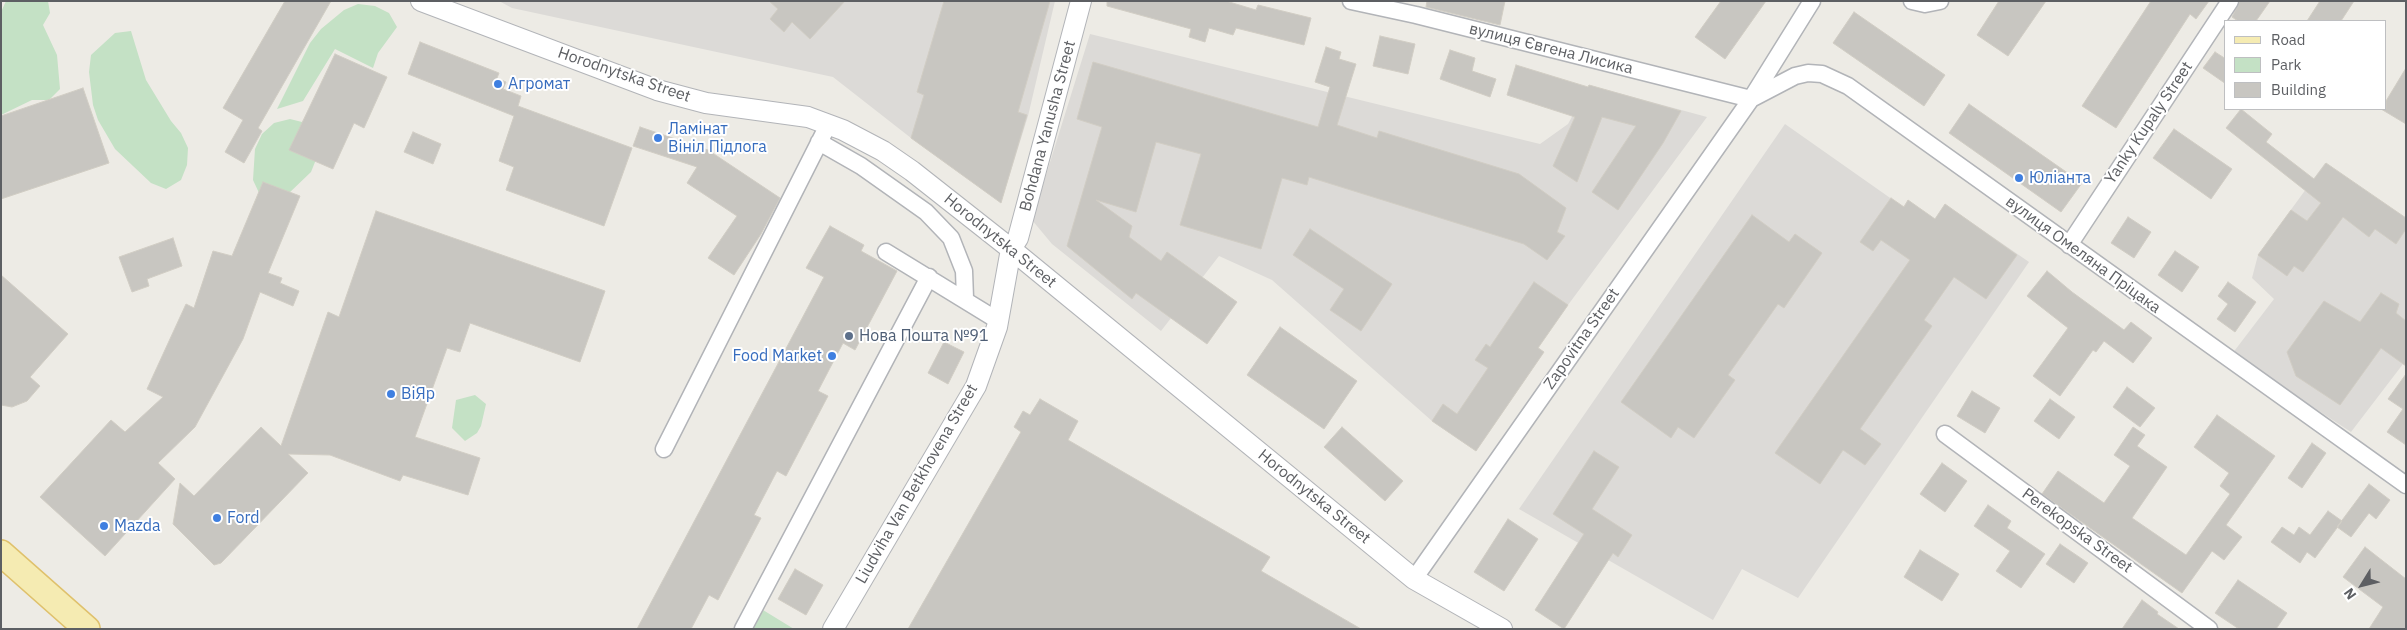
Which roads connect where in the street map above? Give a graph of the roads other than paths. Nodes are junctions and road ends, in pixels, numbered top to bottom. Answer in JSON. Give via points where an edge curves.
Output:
{"nodes":[{"id":1,"x":421,"y":1,"type":"edge"},
{"id":2,"x":1081,"y":1,"type":"edge"},
{"id":3,"x":1351,"y":1,"type":"edge"},
{"id":4,"x":1812,"y":1,"type":"edge"},
{"id":5,"x":1912,"y":1,"type":"edge"},
{"id":6,"x":1940,"y":1,"type":"edge"},
{"id":7,"x":2230,"y":1,"type":"edge"},
{"id":8,"x":1751,"y":99,"type":"junction"},
{"id":9,"x":828,"y":125,"type":"junction"},
{"id":10,"x":819,"y":142,"type":"junction"},
{"id":11,"x":2069,"y":245,"type":"junction"},
{"id":12,"x":1011,"y":248,"type":"junction"},
{"id":13,"x":886,"y":252,"type":"dead end"},
{"id":14,"x":929,"y":277,"type":"junction"},
{"id":15,"x":965,"y":298,"type":"junction"},
{"id":16,"x":997,"y":320,"type":"junction"},
{"id":17,"x":1945,"y":434,"type":"dead end"},
{"id":18,"x":664,"y":449,"type":"dead end"},
{"id":19,"x":2406,"y":485,"type":"edge"},
{"id":20,"x":1,"y":553,"type":"edge"},
{"id":21,"x":1414,"y":578,"type":"junction"},
{"id":22,"x":87,"y":629,"type":"edge"},
{"id":23,"x":743,"y":629,"type":"edge"},
{"id":24,"x":833,"y":629,"type":"edge"},
{"id":25,"x":1502,"y":629,"type":"edge"},
{"id":26,"x":2209,"y":629,"type":"edge"}],
"edges":[{"from":1,"to":9,"type":"street","name":"Horodnytska Street","via":[[657,90],[706,103],[808,117]]},
{"from":2,"to":12,"type":"street","name":"Bohdana Yanusha Street","via":[[1018,238]]},
{"from":3,"to":8,"type":"street","name":"вулиця Євгена Лисика"},
{"from":4,"to":8,"type":"street","name":"Zapovitna Street"},
{"from":5,"to":6,"type":"street","via":[[1925,4]]},
{"from":7,"to":11,"type":"street","name":"Yanky Kupaly Street"},
{"from":8,"to":11,"type":"street","name":"вулиця Омеляна Пріцака","via":[[1795,76],[1822,74],[1848,86]]},
{"from":8,"to":21,"type":"street","name":"Zapovitna Street"},
{"from":9,"to":10,"type":"street"},
{"from":9,"to":12,"type":"street","name":"Horodnytska Street","via":[[883,151]]},
{"from":10,"to":15,"type":"street","via":[[861,166],[926,212],[951,238],[964,271]]},
{"from":10,"to":18,"type":"street"},
{"from":11,"to":19,"type":"street","name":"вулиця Омеляна Пріцака"},
{"from":12,"to":16,"type":"street","name":"Liudviha Van Betkhovena Street"},
{"from":12,"to":21,"type":"street","name":"Horodnytska Street"},
{"from":13,"to":14,"type":"street"},
{"from":14,"to":15,"type":"street"},
{"from":14,"to":23,"type":"street"},
{"from":15,"to":16,"type":"street"},
{"from":16,"to":24,"type":"street","name":"Liudviha Van Betkhovena Street","via":[[976,386]]},
{"from":17,"to":26,"type":"street","name":"Perekopska Street"},
{"from":20,"to":22,"type":"main road"},
{"from":21,"to":25,"type":"street","name":"Horodnytska Street"}]}
